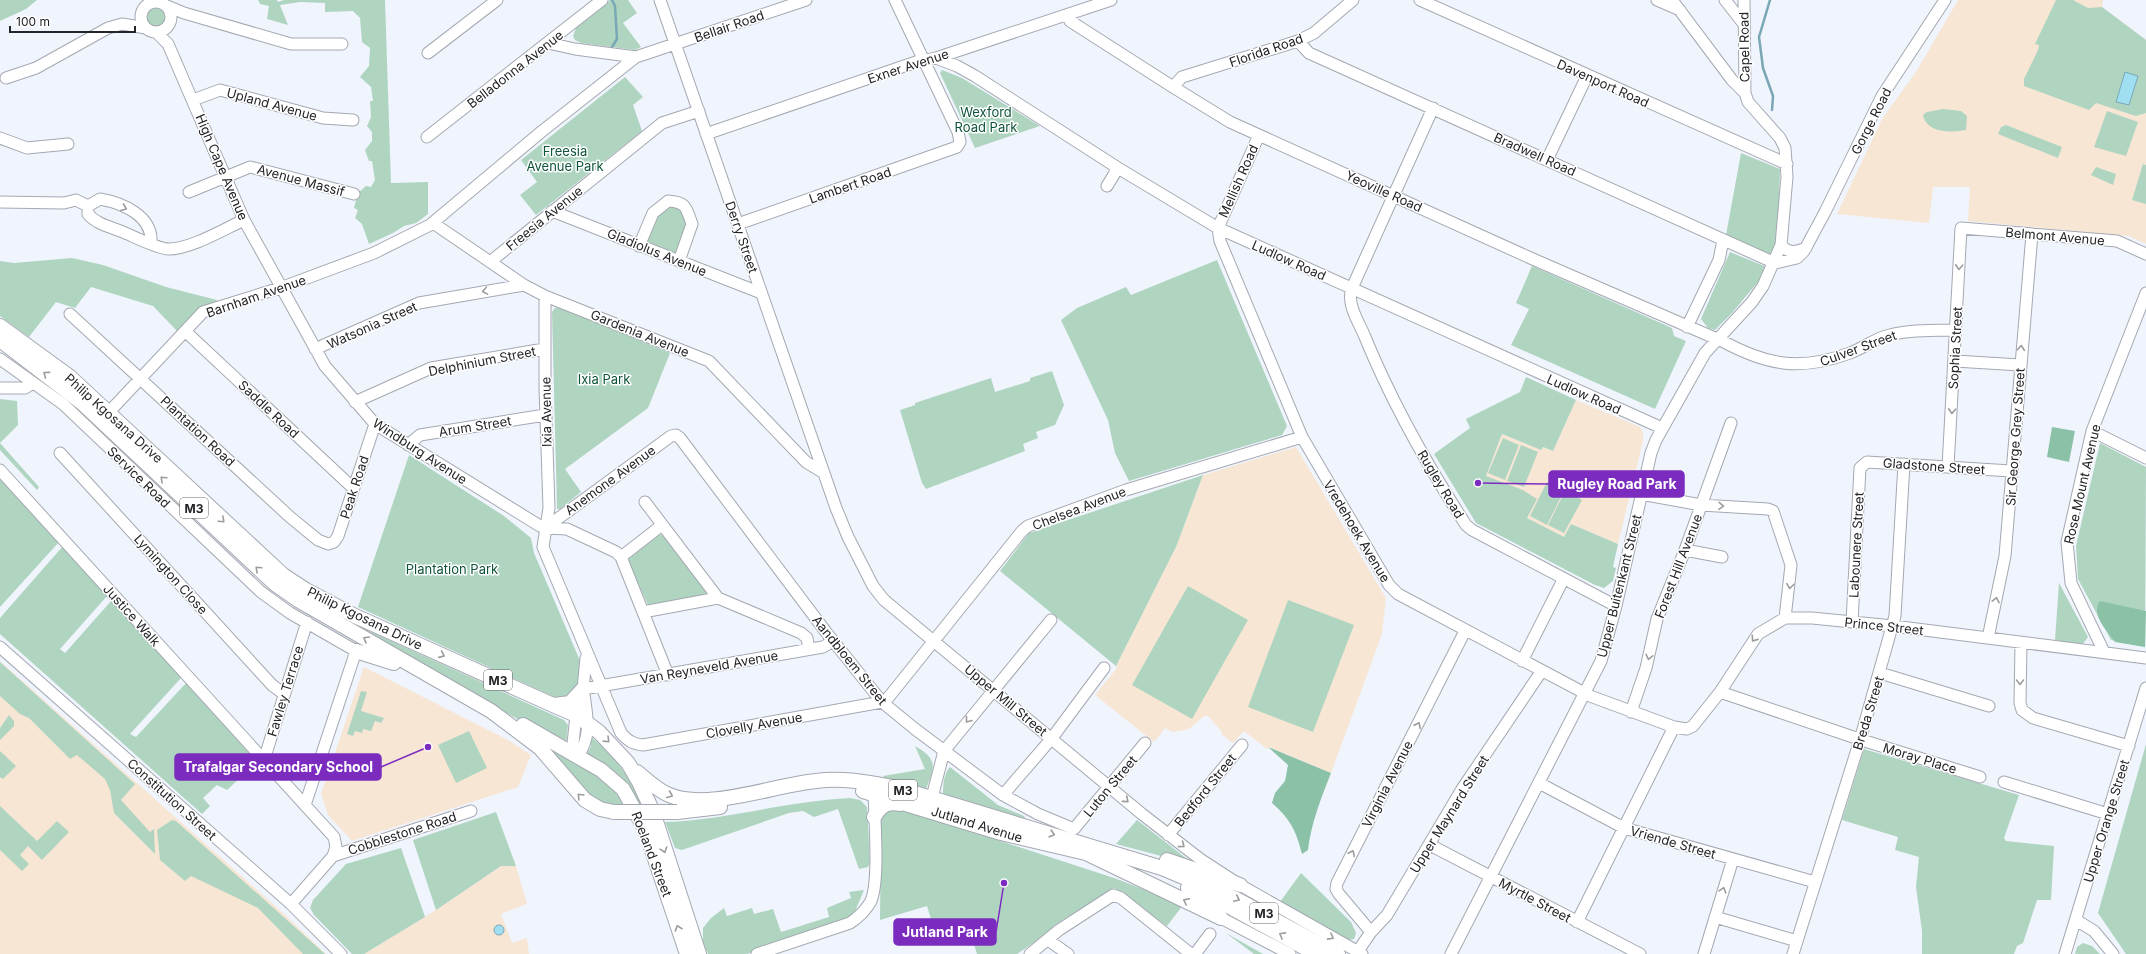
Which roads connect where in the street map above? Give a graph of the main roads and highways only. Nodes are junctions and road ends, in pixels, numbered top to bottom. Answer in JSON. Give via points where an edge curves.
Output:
{"nodes":[{"id":1,"x":0,"y":326,"type":"edge"},
{"id":2,"x":0,"y":340,"type":"edge"},
{"id":3,"x":356,"y":651,"type":"road end"},
{"id":4,"x":430,"y":676,"type":"junction"},
{"id":5,"x":583,"y":690,"type":"road end"},
{"id":6,"x":553,"y":704,"type":"junction"},
{"id":7,"x":491,"y":711,"type":"junction"},
{"id":8,"x":628,"y":763,"type":"junction"},
{"id":9,"x":874,"y":788,"type":"junction"},
{"id":10,"x":925,"y":804,"type":"junction"},
{"id":11,"x":874,"y":817,"type":"road end"},
{"id":12,"x":1073,"y":834,"type":"junction"},
{"id":13,"x":1086,"y":853,"type":"junction"},
{"id":14,"x":1186,"y":882,"type":"junction"},
{"id":15,"x":1240,"y":885,"type":"road end"},
{"id":16,"x":1221,"y":918,"type":"road end"},
{"id":17,"x":687,"y":954,"type":"edge"},
{"id":18,"x":698,"y":954,"type":"edge"},
{"id":19,"x":1316,"y":954,"type":"edge"},
{"id":20,"x":1338,"y":954,"type":"edge"}],
"edges":[{"from":1,"to":6,"type":"main road","name":"Philip Kgosana Drive","number":"M3","one_way":true,"via":[[70,377],[264,559],[306,590],[362,619]]},
{"from":4,"to":2,"type":"main road","name":"Philip Kgosana Drive","number":"M3","one_way":true,"via":[[298,600],[275,584],[82,403]]},
{"from":3,"to":4,"type":"main road"},
{"from":4,"to":7,"type":"main road","name":"Philip Kgosana Drive","number":"M3"},
{"from":5,"to":6,"type":"main road","via":[[570,703]]},
{"from":6,"to":8,"type":"main road","name":"Philip Kgosana Drive","number":"M3","one_way":true,"via":[[581,719],[614,746]]},
{"from":9,"to":7,"type":"main road","name":"Jutland Avenue","number":"M3","one_way":true,"bridge":true,"via":[[826,788],[706,810],[614,812],[600,809],[585,800],[540,748]]},
{"from":17,"to":7,"type":"main road","name":"Roeland Street","one_way":true,"via":[[645,829],[637,812],[616,782],[601,770],[503,714]]},
{"from":8,"to":9,"type":"main road","name":"Jutland Avenue","number":"M3","one_way":true,"via":[[664,793],[695,801],[832,779]]},
{"from":8,"to":18,"type":"main road","name":"Roeland Street","one_way":true,"via":[[651,807]]},
{"from":9,"to":10,"type":"main road","name":"Jutland Avenue","number":"M3"},
{"from":10,"to":11,"type":"main road","via":[[910,807],[893,802],[880,808]]},
{"from":10,"to":12,"type":"main road","name":"Jutland Avenue","number":"M3","one_way":true},
{"from":10,"to":13,"type":"main road","name":"Jutland Avenue","number":"M3","via":[[1001,832]]},
{"from":12,"to":14,"type":"main road","name":"Jutland Avenue","number":"M3","via":[[1138,859]]},
{"from":12,"to":15,"type":"main road","via":[[1144,852]]},
{"from":13,"to":14,"type":"main road","name":"Jutland Avenue","number":"M3"},
{"from":16,"to":13,"type":"main road","one_way":true},
{"from":19,"to":14,"type":"main road","name":"Jutland Avenue","number":"M3","one_way":true},
{"from":14,"to":20,"type":"main road","name":"Jutland Avenue","number":"M3","one_way":true,"via":[[1257,909]]}]}
